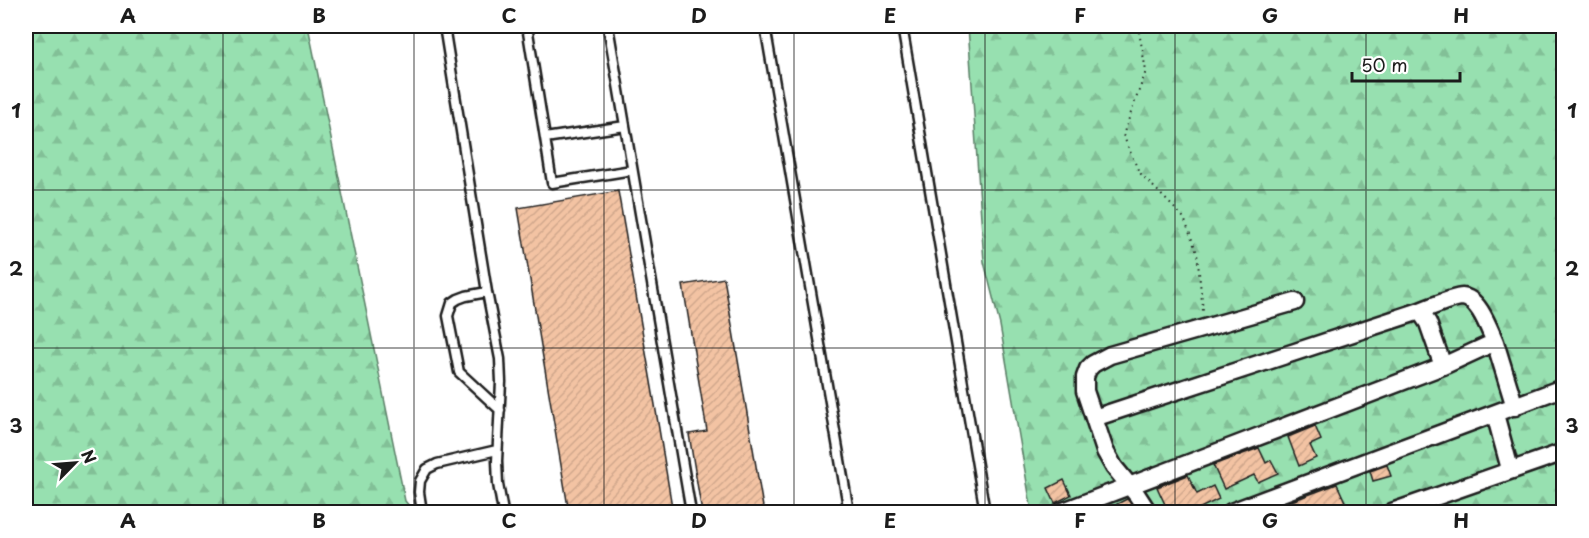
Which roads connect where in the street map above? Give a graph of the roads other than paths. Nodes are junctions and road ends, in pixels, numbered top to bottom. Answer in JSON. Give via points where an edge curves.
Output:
{"nodes":[{"id":1,"x":444,"y":26,"type":"edge"},
{"id":2,"x":527,"y":26,"type":"edge"},
{"id":3,"x":608,"y":26,"type":"edge"},
{"id":4,"x":765,"y":26,"type":"edge"},
{"id":5,"x":902,"y":26,"type":"edge"},
{"id":6,"x":625,"y":126,"type":"junction"},
{"id":7,"x":545,"y":138,"type":"junction"},
{"id":8,"x":632,"y":170,"type":"junction"},
{"id":9,"x":487,"y":292,"type":"junction"},
{"id":10,"x":1295,"y":302,"type":"dead end"},
{"id":11,"x":1420,"y":311,"type":"junction"},
{"id":12,"x":1495,"y":342,"type":"junction"},
{"id":13,"x":1443,"y":366,"type":"junction"},
{"id":14,"x":1557,"y":390,"type":"dead end"},
{"id":15,"x":1515,"y":407,"type":"junction"},
{"id":16,"x":500,"y":410,"type":"junction"},
{"id":17,"x":1495,"y":414,"type":"junction"},
{"id":18,"x":1094,"y":418,"type":"junction"},
{"id":19,"x":497,"y":450,"type":"junction"},
{"id":20,"x":1559,"y":453,"type":"edge"},
{"id":21,"x":1510,"y":470,"type":"junction"},
{"id":22,"x":1130,"y":485,"type":"junction"},
{"id":23,"x":422,"y":513,"type":"edge"},
{"id":24,"x":503,"y":513,"type":"edge"},
{"id":25,"x":691,"y":513,"type":"edge"},
{"id":26,"x":849,"y":513,"type":"edge"},
{"id":27,"x":985,"y":513,"type":"edge"},
{"id":28,"x":1061,"y":513,"type":"edge"},
{"id":29,"x":1148,"y":513,"type":"edge"},
{"id":30,"x":1231,"y":513,"type":"edge"},
{"id":31,"x":1392,"y":513,"type":"edge"}],
"edges":[{"from":1,"to":9,"type":"lane"},
{"from":2,"to":7,"type":"lane"},
{"from":3,"to":6,"type":"lane"},
{"from":4,"to":26,"type":"lane"},
{"from":5,"to":27,"type":"lane"},
{"from":6,"to":7,"type":"lane"},
{"from":6,"to":8,"type":"lane"},
{"from":7,"to":8,"type":"lane","via":[[552,183]]},
{"from":8,"to":25,"type":"lane"},
{"from":9,"to":16,"type":"lane","via":[[500,359]]},
{"from":9,"to":16,"type":"lane","via":[[458,299],[452,303],[448,316],[459,372]]},
{"from":10,"to":18,"type":"street","via":[[1110,355],[1092,364],[1085,377],[1085,391]]},
{"from":11,"to":12,"type":"street","via":[[1461,297],[1471,300]]},
{"from":11,"to":13,"type":"street"},
{"from":11,"to":18,"type":"street"},
{"from":12,"to":13,"type":"street"},
{"from":12,"to":15,"type":"street"},
{"from":13,"to":22,"type":"street"},
{"from":14,"to":15,"type":"street"},
{"from":15,"to":17,"type":"street"},
{"from":16,"to":19,"type":"lane"},
{"from":17,"to":21,"type":"street"},
{"from":17,"to":30,"type":"street"},
{"from":18,"to":22,"type":"street","via":[[1105,451]]},
{"from":19,"to":23,"type":"lane","via":[[427,469],[420,481]]},
{"from":19,"to":24,"type":"lane"},
{"from":20,"to":21,"type":"street"},
{"from":21,"to":31,"type":"street"},
{"from":22,"to":28,"type":"street"},
{"from":22,"to":29,"type":"street"}]}
